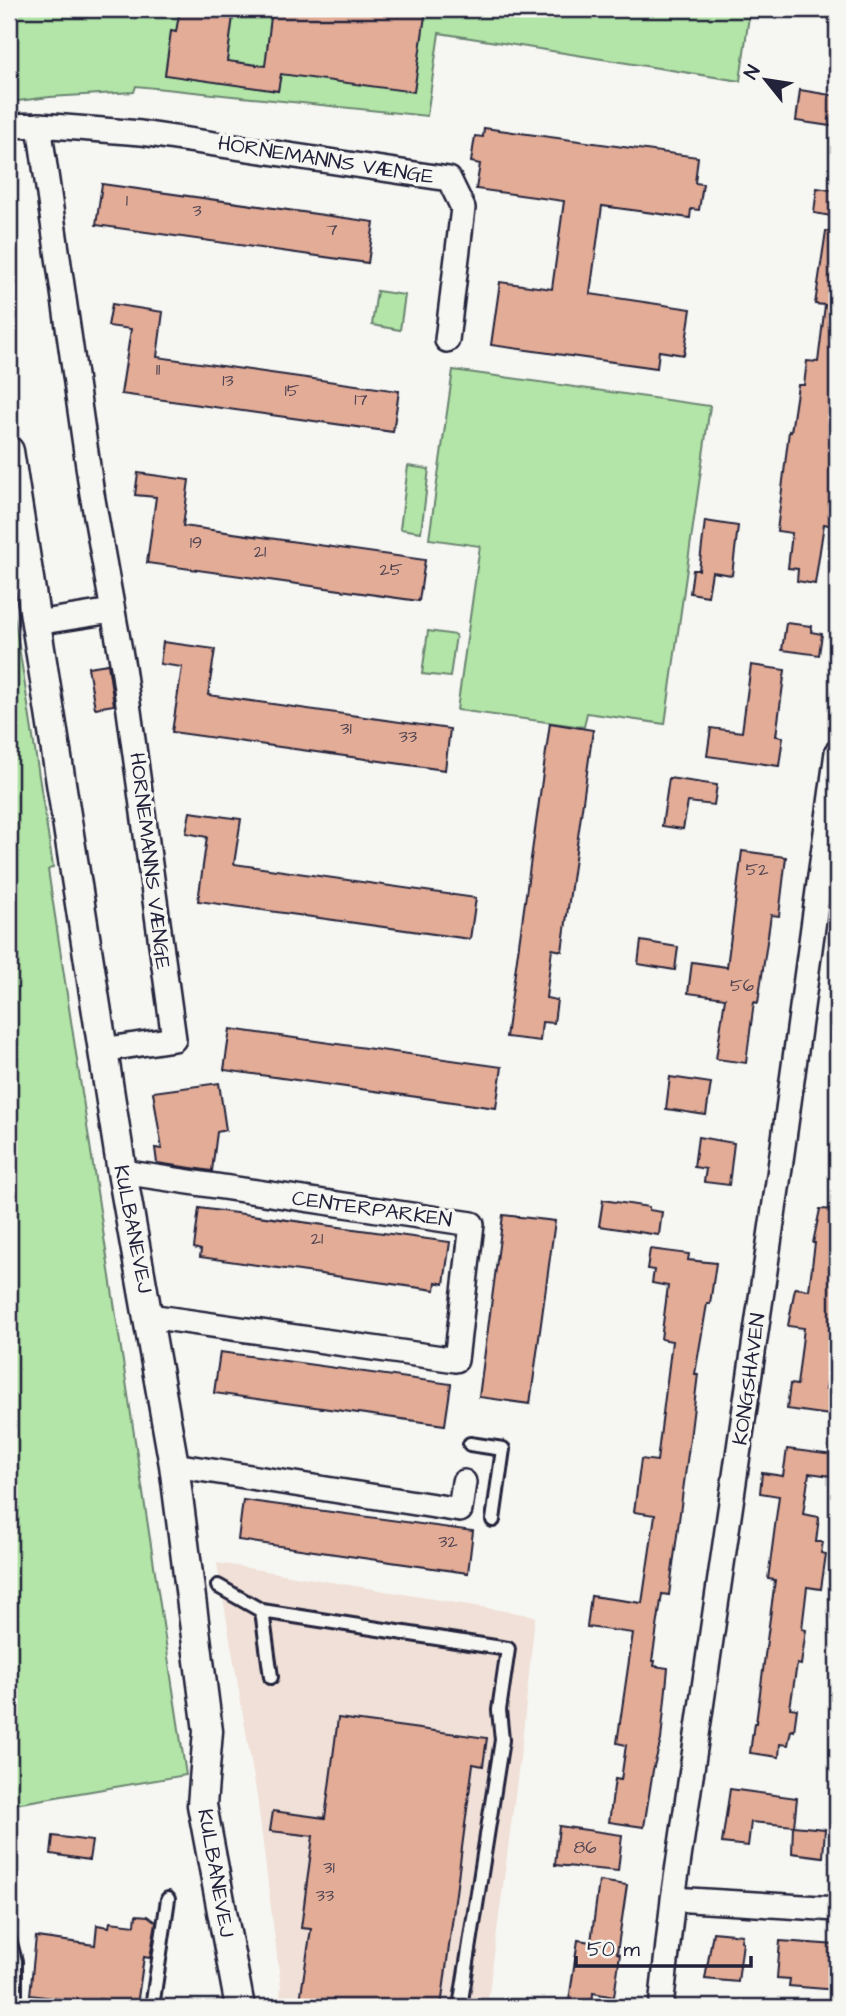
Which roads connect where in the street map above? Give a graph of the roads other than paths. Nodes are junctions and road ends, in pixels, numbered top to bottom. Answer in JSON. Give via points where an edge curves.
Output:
{"nodes":[{"id":1,"x":39,"y":125,"type":"junction"},
{"id":2,"x":9,"y":126,"type":"edge"},
{"id":3,"x":447,"y":340,"type":"dead end"},
{"id":4,"x":9,"y":451,"type":"edge"},
{"id":5,"x":112,"y":611,"type":"junction"},
{"id":6,"x":36,"y":623,"type":"junction"},
{"id":7,"x":837,"y":752,"type":"edge"},
{"id":8,"x":102,"y":1049,"type":"junction"},
{"id":9,"x":122,"y":1172,"type":"junction"},
{"id":10,"x":149,"y":1316,"type":"junction"},
{"id":11,"x":470,"y":1444,"type":"dead end"},
{"id":12,"x":174,"y":1465,"type":"junction"},
{"id":13,"x":464,"y":1482,"type":"dead end"},
{"id":14,"x":493,"y":1520,"type":"dead end"},
{"id":15,"x":218,"y":1586,"type":"dead end"},
{"id":16,"x":262,"y":1611,"type":"junction"},
{"id":17,"x":271,"y":1677,"type":"dead end"},
{"id":18,"x":168,"y":1899,"type":"dead end"},
{"id":19,"x":673,"y":1899,"type":"junction"},
{"id":20,"x":837,"y":1909,"type":"edge"},
{"id":21,"x":9,"y":1939,"type":"edge"},
{"id":22,"x":15,"y":2007,"type":"edge"},
{"id":23,"x":152,"y":2007,"type":"edge"},
{"id":24,"x":240,"y":2007,"type":"edge"},
{"id":25,"x":460,"y":2007,"type":"edge"},
{"id":26,"x":661,"y":2007,"type":"edge"}],
"edges":[{"from":1,"to":2,"type":"street","name":"HORNEMANNS VÆNGE"},
{"from":1,"to":3,"type":"street","name":"HORNEMANNS VÆNGE","via":[[141,133],[449,179],[463,208]]},
{"from":1,"to":5,"type":"street","name":"HORNEMANNS VÆNGE"},
{"from":4,"to":6,"type":"street","name":"KULBANEVEJ"},
{"from":5,"to":6,"type":"street"},
{"from":5,"to":8,"type":"street","name":"HORNEMANNS VÆNGE","via":[[124,667],[174,1039]]},
{"from":6,"to":8,"type":"street","name":"KULBANEVEJ"},
{"from":7,"to":19,"type":"street","name":"KONGSHAVEN"},
{"from":8,"to":9,"type":"street","name":"KULBANEVEJ"},
{"from":9,"to":10,"type":"street","name":"KULBANEVEJ"},
{"from":9,"to":10,"type":"street","name":"CENTERPARKEN","via":[[472,1224],[456,1360]]},
{"from":10,"to":12,"type":"street","name":"KULBANEVEJ"},
{"from":11,"to":14,"type":"lane","via":[[503,1449]]},
{"from":12,"to":13,"type":"street","via":[[460,1510]]},
{"from":12,"to":24,"type":"street","name":"KULBANEVEJ","via":[[208,1731],[202,1805]]},
{"from":15,"to":16,"type":"lane"},
{"from":16,"to":17,"type":"lane"},
{"from":16,"to":25,"type":"lane","via":[[508,1649],[499,1710],[502,1740]]},
{"from":18,"to":23,"type":"lane"},
{"from":19,"to":20,"type":"street"},
{"from":19,"to":26,"type":"street","name":"KONGSHAVEN"},
{"from":21,"to":22,"type":"lane","via":[[15,1961]]}]}
